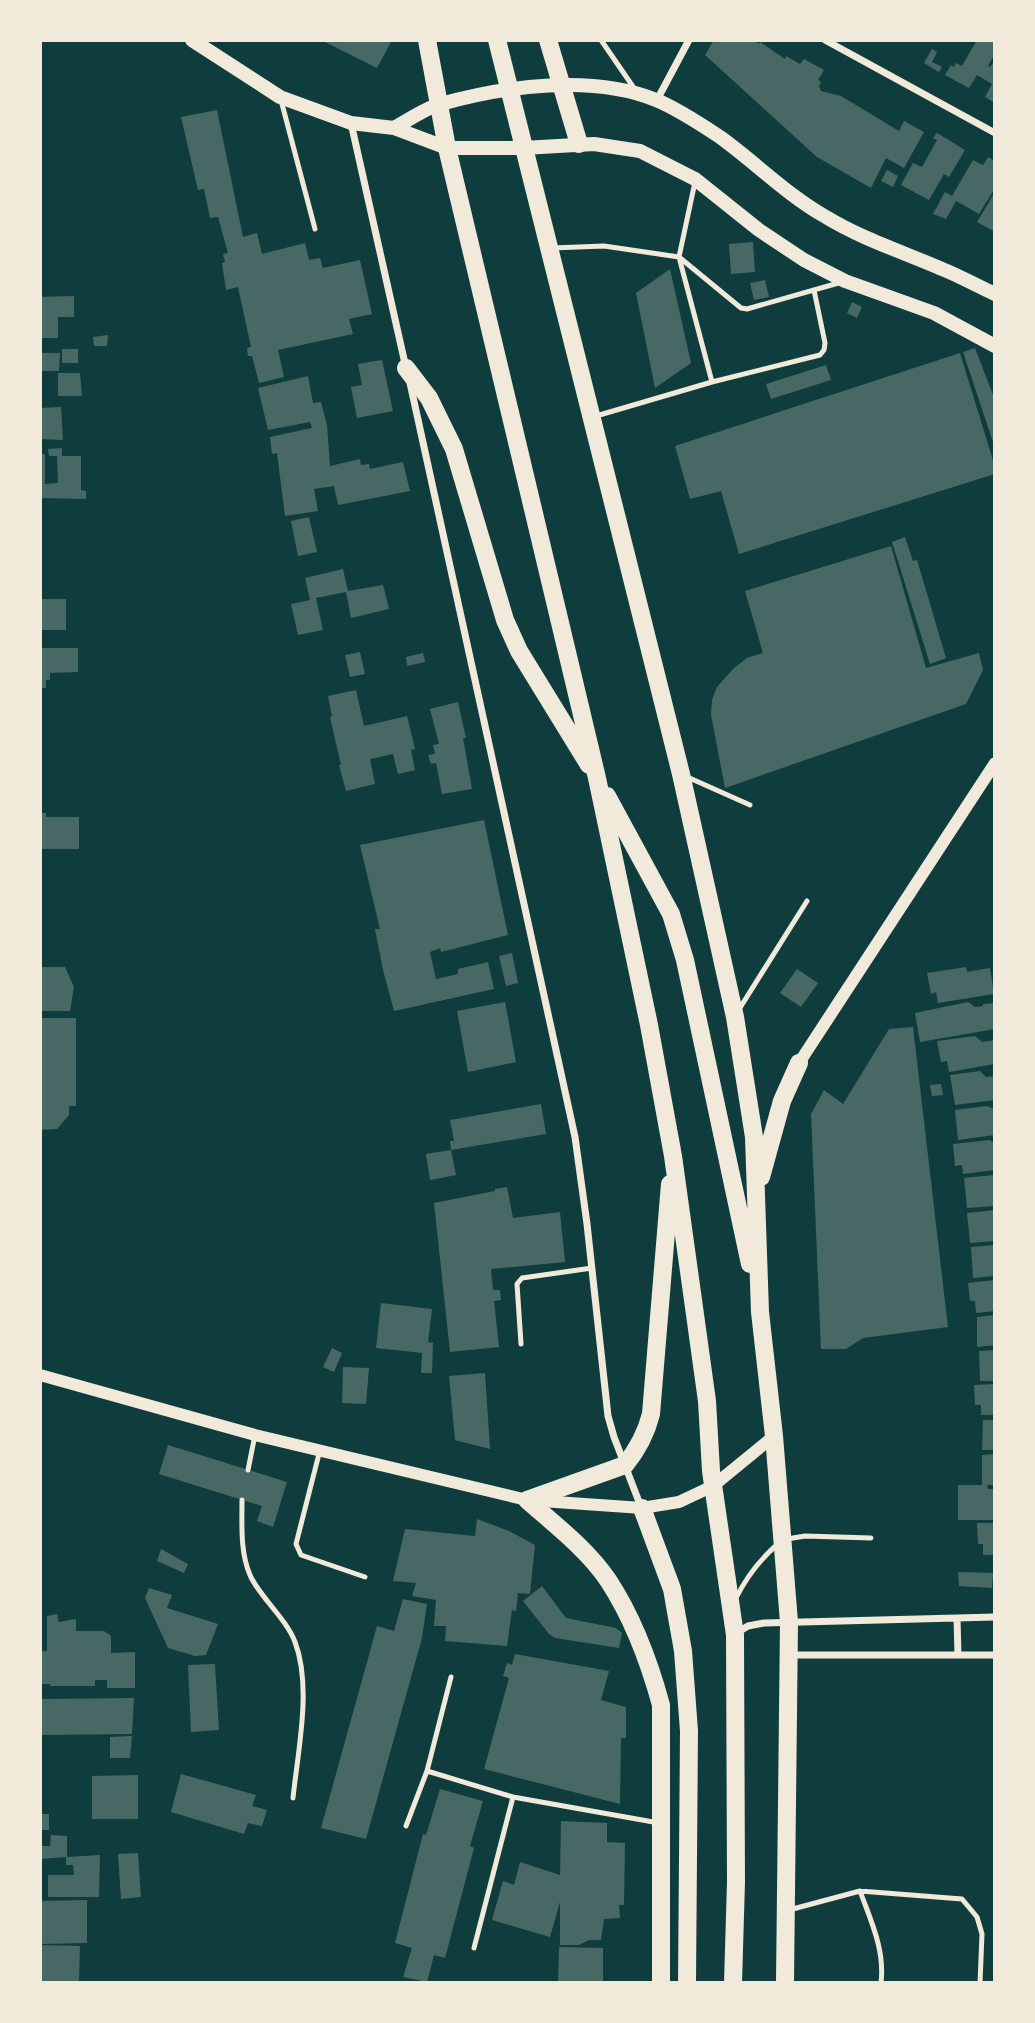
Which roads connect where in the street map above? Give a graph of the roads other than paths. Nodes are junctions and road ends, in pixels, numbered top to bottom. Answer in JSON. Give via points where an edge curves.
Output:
{"nodes":[{"id":1,"x":192,"y":40,"type":"edge"},
{"id":2,"x":427,"y":40,"type":"edge"},
{"id":3,"x":496,"y":40,"type":"edge"},
{"id":4,"x":548,"y":40,"type":"edge"},
{"id":5,"x":601,"y":40,"type":"edge"},
{"id":6,"x":689,"y":40,"type":"edge"},
{"id":7,"x":824,"y":40,"type":"edge"},
{"id":8,"x":562,"y":84,"type":"junction"},
{"id":9,"x":508,"y":90,"type":"junction"},
{"id":10,"x":638,"y":94,"type":"junction"},
{"id":11,"x":280,"y":97,"type":"junction"},
{"id":12,"x":657,"y":100,"type":"junction"},
{"id":13,"x":439,"y":104,"type":"junction"},
{"id":14,"x":351,"y":123,"type":"junction"},
{"id":15,"x":394,"y":128,"type":"junction"},
{"id":16,"x":995,"y":133,"type":"edge"},
{"id":17,"x":579,"y":144,"type":"junction"},
{"id":18,"x":447,"y":148,"type":"junction"},
{"id":19,"x":523,"y":148,"type":"junction"},
{"id":20,"x":695,"y":179,"type":"junction"},
{"id":21,"x":315,"y":229,"type":"dead end"},
{"id":22,"x":549,"y":248,"type":"junction"},
{"id":23,"x":679,"y":257,"type":"junction"},
{"id":24,"x":845,"y":281,"type":"junction"},
{"id":25,"x":814,"y":290,"type":"junction"},
{"id":26,"x":995,"y":294,"type":"edge"},
{"id":27,"x":995,"y":346,"type":"edge"},
{"id":28,"x":406,"y":368,"type":"junction"},
{"id":29,"x":712,"y":382,"type":"junction"},
{"id":30,"x":592,"y":418,"type":"junction"},
{"id":31,"x":995,"y":763,"type":"edge"},
{"id":32,"x":681,"y":774,"type":"junction"},
{"id":33,"x":597,"y":778,"type":"junction"},
{"id":34,"x":750,"y":805,"type":"dead end"},
{"id":35,"x":807,"y":901,"type":"dead end"},
{"id":36,"x":735,"y":1017,"type":"junction"},
{"id":37,"x":799,"y":1063,"type":"joint"},
{"id":38,"x":673,"y":1156,"type":"junction"},
{"id":39,"x":756,"y":1193,"type":"junction"},
{"id":40,"x":592,"y":1268,"type":"junction"},
{"id":41,"x":760,"y":1312,"type":"junction"},
{"id":42,"x":521,"y":1343,"type":"dead end"},
{"id":43,"x":40,"y":1375,"type":"edge"},
{"id":44,"x":255,"y":1435,"type":"junction"},
{"id":45,"x":774,"y":1436,"type":"junction"},
{"id":46,"x":320,"y":1450,"type":"junction"},
{"id":47,"x":625,"y":1465,"type":"junction"},
{"id":48,"x":248,"y":1470,"type":"dead end"},
{"id":49,"x":713,"y":1486,"type":"junction"},
{"id":50,"x":242,"y":1500,"type":"dead end"},
{"id":51,"x":527,"y":1500,"type":"junction"},
{"id":52,"x":642,"y":1508,"type":"junction"},
{"id":53,"x":871,"y":1538,"type":"dead end"},
{"id":54,"x":782,"y":1540,"type":"junction"},
{"id":55,"x":365,"y":1577,"type":"dead end"},
{"id":56,"x":731,"y":1607,"type":"junction"},
{"id":57,"x":995,"y":1617,"type":"edge"},
{"id":58,"x":957,"y":1618,"type":"junction"},
{"id":59,"x":789,"y":1622,"type":"junction"},
{"id":60,"x":735,"y":1635,"type":"junction"},
{"id":61,"x":958,"y":1654,"type":"junction"},
{"id":62,"x":789,"y":1655,"type":"junction"},
{"id":63,"x":995,"y":1655,"type":"edge"},
{"id":64,"x":451,"y":1676,"type":"dead end"},
{"id":65,"x":427,"y":1771,"type":"junction"},
{"id":66,"x":513,"y":1797,"type":"junction"},
{"id":67,"x":293,"y":1798,"type":"dead end"},
{"id":68,"x":662,"y":1823,"type":"junction"},
{"id":69,"x":406,"y":1826,"type":"dead end"},
{"id":70,"x":860,"y":1891,"type":"junction"},
{"id":71,"x":786,"y":1910,"type":"junction"},
{"id":72,"x":474,"y":1948,"type":"dead end"},
{"id":73,"x":661,"y":1983,"type":"edge"},
{"id":74,"x":687,"y":1983,"type":"edge"},
{"id":75,"x":733,"y":1983,"type":"edge"},
{"id":76,"x":785,"y":1983,"type":"edge"},
{"id":77,"x":881,"y":1983,"type":"edge"},
{"id":78,"x":980,"y":1983,"type":"edge"}],
"edges":[{"from":1,"to":11,"type":"main road"},
{"from":2,"to":13,"type":"main road"},
{"from":3,"to":9,"type":"main road"},
{"from":4,"to":8,"type":"main road"},
{"from":5,"to":10,"type":"lane"},
{"from":6,"to":12,"type":"street"},
{"from":7,"to":16,"type":"street"},
{"from":8,"to":9,"type":"main road"},
{"from":8,"to":10,"type":"main road"},
{"from":8,"to":17,"type":"main road"},
{"from":9,"to":13,"type":"main road"},
{"from":9,"to":19,"type":"main road"},
{"from":10,"to":12,"type":"main road"},
{"from":11,"to":14,"type":"main road"},
{"from":11,"to":21,"type":"lane"},
{"from":12,"to":26,"type":"main road","via":[[719,136],[826,218]]},
{"from":13,"to":15,"type":"main road"},
{"from":13,"to":18,"type":"main road"},
{"from":14,"to":15,"type":"main road"},
{"from":14,"to":28,"type":"street"},
{"from":15,"to":18,"type":"main road"},
{"from":17,"to":19,"type":"main road"},
{"from":17,"to":20,"type":"main road","via":[[640,151]]},
{"from":18,"to":19,"type":"main road"},
{"from":18,"to":33,"type":"main road"},
{"from":19,"to":22,"type":"main road"},
{"from":20,"to":23,"type":"lane"},
{"from":20,"to":24,"type":"main road","via":[[759,230]]},
{"from":22,"to":23,"type":"lane","via":[[604,246]]},
{"from":22,"to":30,"type":"main road"},
{"from":23,"to":25,"type":"lane","via":[[741,308]]},
{"from":23,"to":29,"type":"lane"},
{"from":24,"to":25,"type":"lane"},
{"from":24,"to":27,"type":"main road","via":[[934,313]]},
{"from":25,"to":29,"type":"lane","via":[[825,342],[820,355]]},
{"from":28,"to":33,"type":"main road","via":[[429,398],[454,449],[505,620],[519,651]]},
{"from":28,"to":40,"type":"street","via":[[575,1137]]},
{"from":29,"to":30,"type":"lane"},
{"from":30,"to":32,"type":"main road"},
{"from":31,"to":37,"type":"street"},
{"from":32,"to":34,"type":"lane"},
{"from":32,"to":36,"type":"main road"},
{"from":33,"to":38,"type":"main road"},
{"from":33,"to":41,"type":"main road","via":[[671,914],[685,960]]},
{"from":35,"to":36,"type":"lane"},
{"from":36,"to":39,"type":"main road","via":[[754,1137]]},
{"from":37,"to":39,"type":"main road","via":[[782,1101]]},
{"from":38,"to":47,"type":"main road","via":[[651,1414],[646,1432]]},
{"from":38,"to":49,"type":"main road","via":[[707,1401]]},
{"from":39,"to":41,"type":"main road"},
{"from":40,"to":42,"type":"lane","via":[[523,1278],[517,1284]]},
{"from":40,"to":47,"type":"street","via":[[608,1416]]},
{"from":41,"to":45,"type":"main road"},
{"from":43,"to":44,"type":"street"},
{"from":44,"to":46,"type":"street"},
{"from":44,"to":48,"type":"lane"},
{"from":45,"to":49,"type":"street"},
{"from":45,"to":54,"type":"main road"},
{"from":46,"to":51,"type":"street"},
{"from":46,"to":55,"type":"lane","via":[[296,1544],[301,1555]]},
{"from":47,"to":51,"type":"main road"},
{"from":47,"to":52,"type":"street"},
{"from":49,"to":52,"type":"street","via":[[679,1502]]},
{"from":49,"to":56,"type":"main road"},
{"from":50,"to":67,"type":"lane","via":[[243,1548],[250,1576],[295,1641],[304,1685]]},
{"from":51,"to":52,"type":"street"},
{"from":51,"to":68,"type":"main road","via":[[607,1579],[650,1663],[660,1705]]},
{"from":52,"to":74,"type":"main road","via":[[672,1589],[683,1651],[689,1731]]},
{"from":53,"to":54,"type":"lane"},
{"from":54,"to":56,"type":"lane","via":[[744,1581]]},
{"from":54,"to":59,"type":"main road"},
{"from":56,"to":60,"type":"main road"},
{"from":57,"to":58,"type":"street"},
{"from":58,"to":59,"type":"street"},
{"from":58,"to":61,"type":"street"},
{"from":59,"to":60,"type":"street","via":[[748,1626]]},
{"from":59,"to":62,"type":"main road"},
{"from":60,"to":75,"type":"main road"},
{"from":61,"to":62,"type":"street"},
{"from":61,"to":63,"type":"street"},
{"from":62,"to":71,"type":"main road"},
{"from":64,"to":65,"type":"lane"},
{"from":65,"to":66,"type":"lane"},
{"from":65,"to":69,"type":"lane"},
{"from":66,"to":68,"type":"lane"},
{"from":66,"to":72,"type":"lane"},
{"from":68,"to":73,"type":"main road"},
{"from":70,"to":71,"type":"lane"},
{"from":70,"to":77,"type":"lane","via":[[878,1940]]},
{"from":70,"to":78,"type":"lane","via":[[962,1899],[977,1917],[982,1934]]},
{"from":71,"to":76,"type":"main road"}]}
